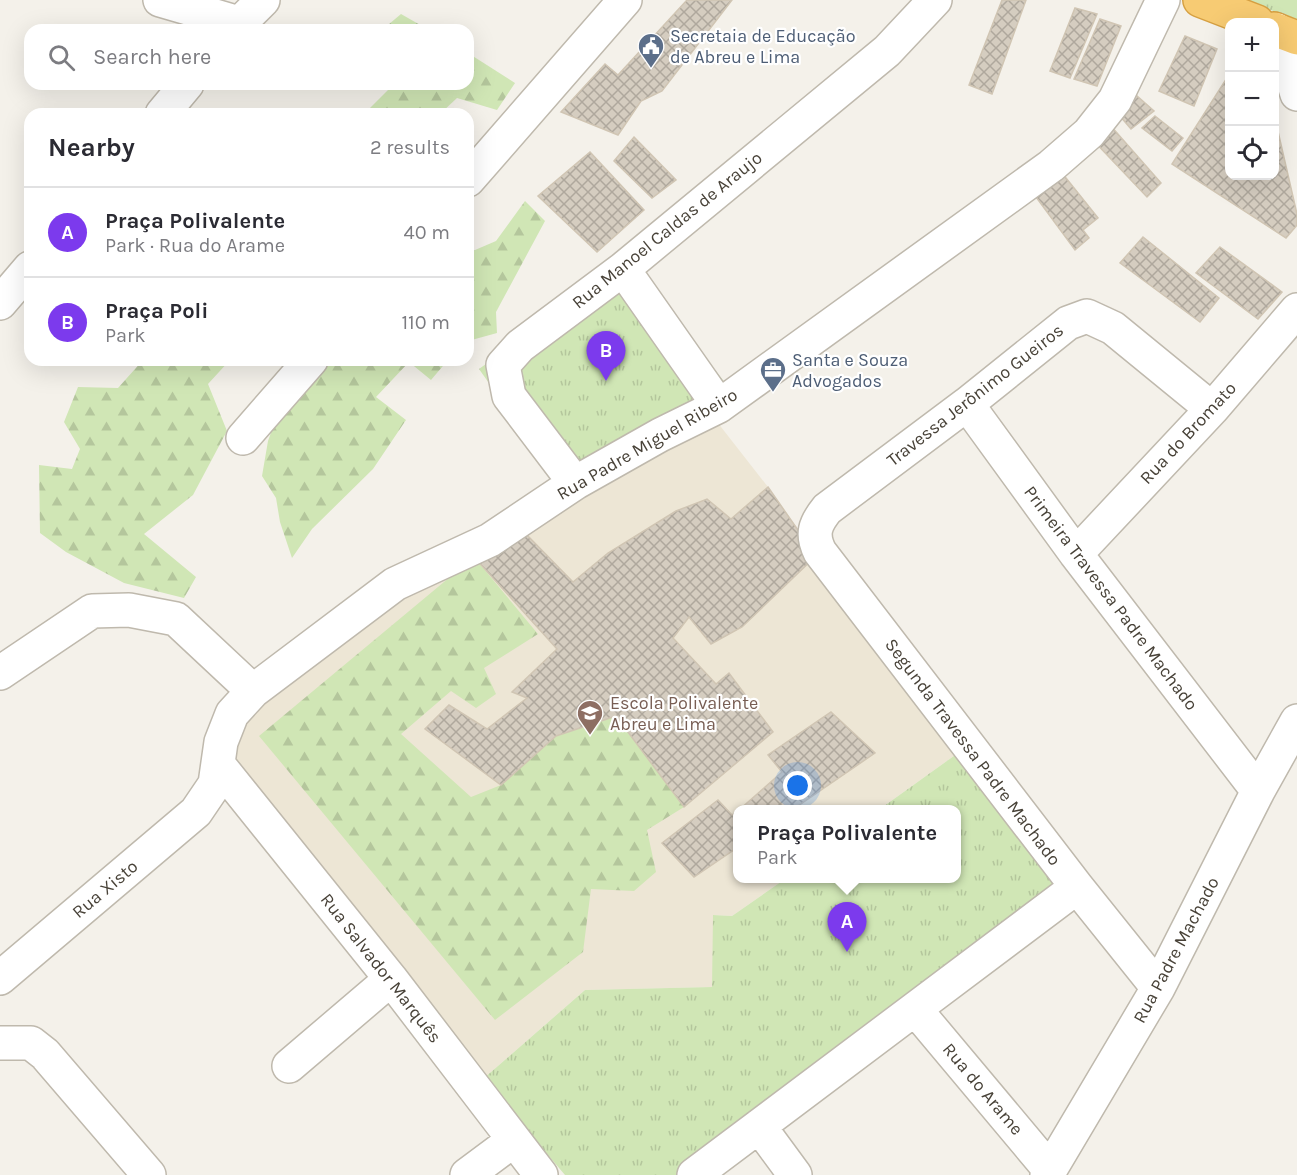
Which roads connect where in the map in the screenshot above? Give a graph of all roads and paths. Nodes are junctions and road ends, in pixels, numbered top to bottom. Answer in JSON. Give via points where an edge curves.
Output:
{"nodes":[{"id":1,"x":160,"y":0,"type":"edge"},
{"id":2,"x":263,"y":0,"type":"edge"},
{"id":3,"x":625,"y":0,"type":"edge"},
{"id":4,"x":935,"y":0,"type":"edge"},
{"id":5,"x":1163,"y":0,"type":"edge"},
{"id":6,"x":1200,"y":0,"type":"edge"},
{"id":7,"x":1246,"y":18,"type":"edge"},
{"id":8,"x":228,"y":24,"type":"edge"},
{"id":9,"x":239,"y":24,"type":"edge"},
{"id":10,"x":1279,"y":39,"type":"edge"},
{"id":11,"x":182,"y":90,"type":"edge"},
{"id":12,"x":1297,"y":94,"type":"edge"},
{"id":13,"x":167,"y":108,"type":"edge"},
{"id":14,"x":474,"y":173,"type":"edge"},
{"id":15,"x":622,"y":269,"type":"junction"},
{"id":16,"x":24,"y":275,"type":"edge"},
{"id":17,"x":0,"y":303,"type":"edge"},
{"id":18,"x":1297,"y":310,"type":"edge"},
{"id":19,"x":306,"y":366,"type":"edge"},
{"id":20,"x":967,"y":404,"type":"junction"},
{"id":21,"x":718,"y":406,"type":"junction"},
{"id":22,"x":1212,"y":409,"type":"junction"},
{"id":23,"x":243,"y":438,"type":"dead end"},
{"id":24,"x":574,"y":483,"type":"junction"},
{"id":25,"x":827,"y":509,"type":"joint"},
{"id":26,"x":1076,"y":554,"type":"junction"},
{"id":27,"x":0,"y":673,"type":"edge"},
{"id":28,"x":253,"y":691,"type":"junction"},
{"id":29,"x":1297,"y":721,"type":"edge"},
{"id":30,"x":218,"y":764,"type":"junction"},
{"id":31,"x":1258,"y":791,"type":"junction"},
{"id":32,"x":207,"y":798,"type":"joint"},
{"id":33,"x":1077,"y":887,"type":"junction"},
{"id":34,"x":0,"y":978,"type":"edge"},
{"id":35,"x":391,"y":978,"type":"junction"},
{"id":36,"x":1158,"y":988,"type":"junction"},
{"id":37,"x":915,"y":1009,"type":"junction"},
{"id":38,"x":0,"y":1043,"type":"edge"},
{"id":39,"x":289,"y":1066,"type":"dead end"},
{"id":40,"x":759,"y":1126,"type":"junction"},
{"id":41,"x":514,"y":1140,"type":"junction"},
{"id":42,"x":1049,"y":1172,"type":"edge"},
{"id":43,"x":149,"y":1175,"type":"edge"},
{"id":44,"x":467,"y":1175,"type":"edge"},
{"id":45,"x":541,"y":1175,"type":"edge"},
{"id":46,"x":694,"y":1175,"type":"edge"},
{"id":47,"x":795,"y":1175,"type":"edge"}],
"edges":[{"from":1,"to":8,"type":"street"},
{"from":2,"to":9,"type":"street"},
{"from":3,"to":14,"type":"street"},
{"from":4,"to":15,"type":"street","name":"Rua Manoel Caldas de Araujo","via":[[887,51]]},
{"from":5,"to":21,"type":"street","name":"Rua Padre Miguel Ribeiro","via":[[1115,100],[1089,133],[1051,166]]},
{"from":6,"to":7,"type":"highway"},
{"from":10,"to":12,"type":"street"},
{"from":11,"to":13,"type":"street"},
{"from":15,"to":21,"type":"street"},
{"from":15,"to":24,"type":"street","name":"Rua Manoel Caldas de Araujo","via":[[520,346],[503,365],[509,396]]},
{"from":16,"to":17,"type":"street"},
{"from":18,"to":22,"type":"street","name":"Rua do Bromato"},
{"from":19,"to":23,"type":"street"},
{"from":20,"to":22,"type":"street","name":"Travessa Jerônimo Gueiros","via":[[1068,323],[1087,316],[1113,328]]},
{"from":20,"to":25,"type":"street","name":"Travessa Jerônimo Gueiros"},
{"from":20,"to":26,"type":"street","name":"Primeira Travessa Padre Machado"},
{"from":21,"to":24,"type":"street","name":"Rua Padre Miguel Ribeiro"},
{"from":22,"to":26,"type":"street","name":"Rua do Bromato"},
{"from":24,"to":28,"type":"street","name":"Rua Padre Miguel Ribeiro","via":[[490,540],[395,584]]},
{"from":25,"to":33,"type":"street","name":"Segunda Travessa Padre Machado","via":[[816,522],[814,532],[820,552]]},
{"from":26,"to":31,"type":"street","name":"Primeira Travessa Padre Machado"},
{"from":27,"to":28,"type":"street","via":[[92,611],[129,610],[176,619]]},
{"from":28,"to":30,"type":"street","name":"Rua Padre Miguel Ribeiro","via":[[232,714],[220,742]]},
{"from":29,"to":31,"type":"street","name":"Rua Padre Machado"},
{"from":30,"to":32,"type":"street","name":"Rua Padre Miguel Ribeiro","via":[[215,784]]},
{"from":30,"to":35,"type":"street","name":"Rua Salvador Marquês"},
{"from":31,"to":36,"type":"street","name":"Rua Padre Machado"},
{"from":32,"to":34,"type":"street","name":"Rua Xisto","via":[[196,812]]},
{"from":33,"to":36,"type":"street","name":"Segunda Travessa Padre Machado"},
{"from":33,"to":37,"type":"street"},
{"from":35,"to":39,"type":"street"},
{"from":35,"to":41,"type":"street","name":"Rua Salvador Marquês"},
{"from":36,"to":42,"type":"street","name":"Rua Padre Machado"},
{"from":37,"to":40,"type":"street"},
{"from":37,"to":42,"type":"street","name":"Rua do Arame"},
{"from":38,"to":43,"type":"street","via":[[31,1043],[45,1054]]},
{"from":40,"to":46,"type":"street"},
{"from":40,"to":47,"type":"street"},
{"from":41,"to":44,"type":"street"},
{"from":41,"to":45,"type":"street","name":"Rua Salvador Marquês"}]}
